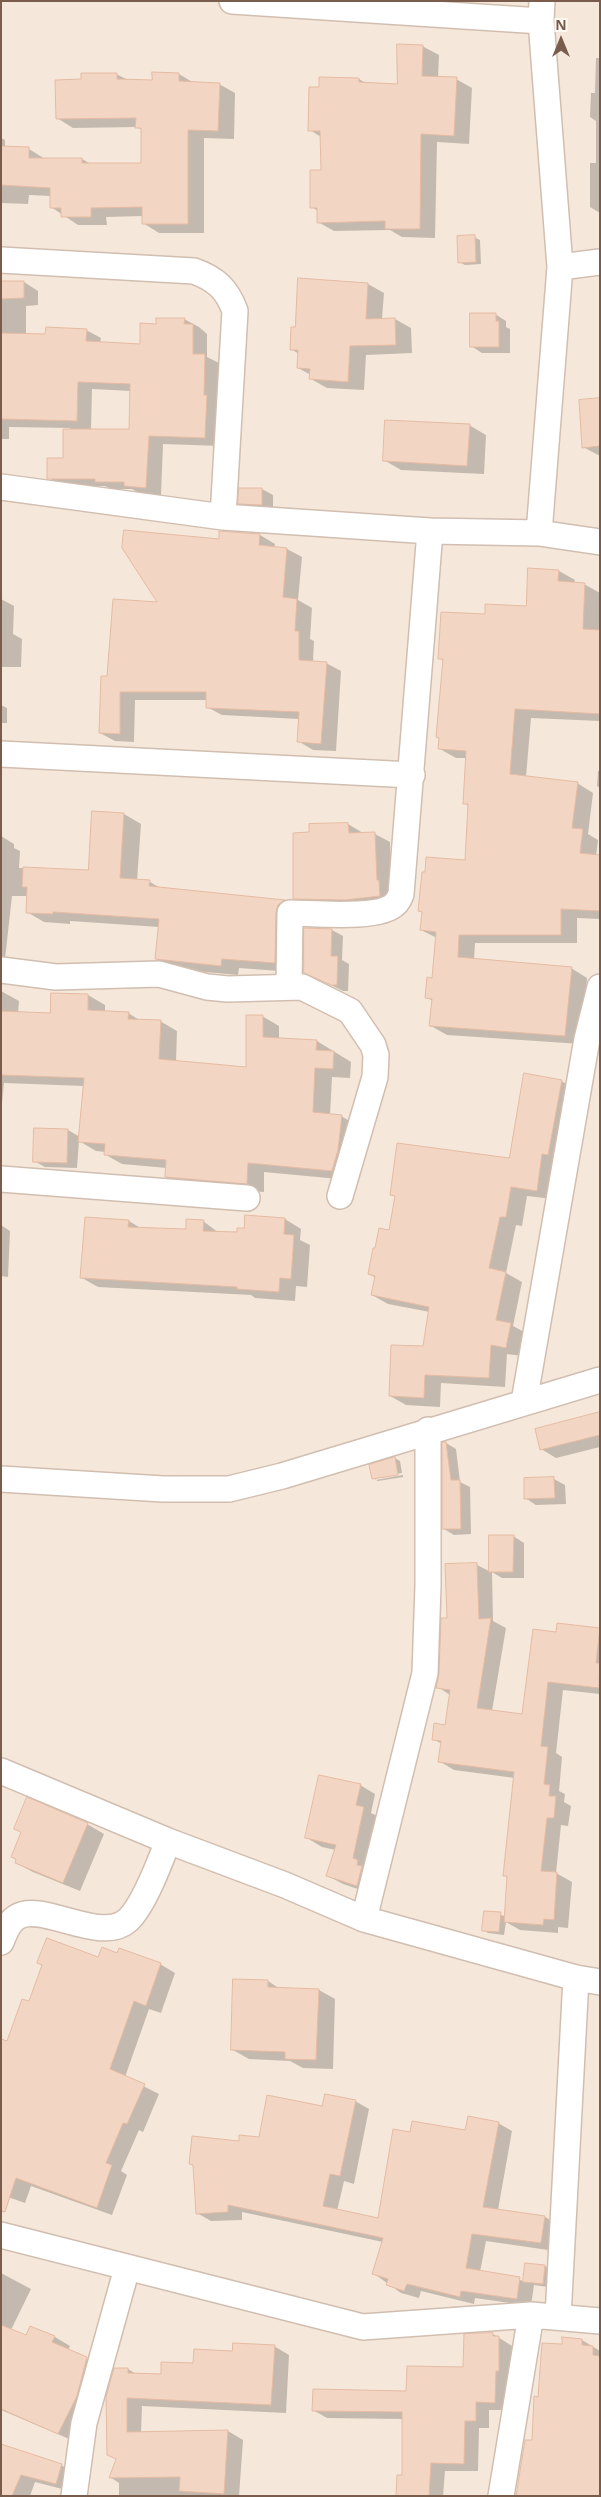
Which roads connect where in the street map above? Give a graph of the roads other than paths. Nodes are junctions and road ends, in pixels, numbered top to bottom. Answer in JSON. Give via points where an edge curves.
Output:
{"nodes":[{"id":1,"x":232,"y":1,"type":"edge"},
{"id":2,"x":541,"y":11,"type":"edge"},
{"id":3,"x":1,"y":260,"type":"edge"},
{"id":4,"x":600,"y":262,"type":"edge"},
{"id":5,"x":560,"y":267,"type":"junction"},
{"id":6,"x":1,"y":487,"type":"edge"},
{"id":7,"x":224,"y":517,"type":"junction"},
{"id":8,"x":430,"y":531,"type":"junction"},
{"id":9,"x":540,"y":533,"type":"junction"},
{"id":10,"x":600,"y":542,"type":"edge"},
{"id":11,"x":1,"y":754,"type":"edge"},
{"id":12,"x":412,"y":775,"type":"junction"},
{"id":13,"x":1,"y":970,"type":"edge"},
{"id":14,"x":289,"y":986,"type":"junction"},
{"id":15,"x":600,"y":988,"type":"edge"},
{"id":16,"x":1,"y":1179,"type":"edge"},
{"id":17,"x":340,"y":1196,"type":"dead end"},
{"id":18,"x":247,"y":1198,"type":"dead end"},
{"id":19,"x":600,"y":1380,"type":"edge"},
{"id":20,"x":524,"y":1402,"type":"junction"},
{"id":21,"x":428,"y":1430,"type":"junction"},
{"id":22,"x":1,"y":1479,"type":"edge"},
{"id":23,"x":1,"y":1771,"type":"edge"},
{"id":24,"x":168,"y":1841,"type":"junction"},
{"id":25,"x":364,"y":1919,"type":"junction"},
{"id":26,"x":1,"y":1942,"type":"edge"},
{"id":27,"x":576,"y":1978,"type":"junction"},
{"id":28,"x":600,"y":1982,"type":"edge"},
{"id":29,"x":1,"y":2235,"type":"edge"},
{"id":30,"x":127,"y":2268,"type":"junction"},
{"id":31,"x":531,"y":2315,"type":"junction"},
{"id":32,"x":558,"y":2317,"type":"junction"},
{"id":33,"x":600,"y":2322,"type":"edge"},
{"id":34,"x":74,"y":2496,"type":"edge"},
{"id":35,"x":501,"y":2496,"type":"edge"}],
"edges":[{"from":1,"to":2,"type":"street"},
{"from":2,"to":5,"type":"street"},
{"from":3,"to":7,"type":"street","via":[[194,271],[209,276],[223,287],[235,311]]},
{"from":4,"to":5,"type":"street"},
{"from":5,"to":9,"type":"street"},
{"from":6,"to":7,"type":"street"},
{"from":7,"to":8,"type":"street"},
{"from":8,"to":9,"type":"street"},
{"from":8,"to":12,"type":"street"},
{"from":9,"to":10,"type":"street"},
{"from":11,"to":12,"type":"street"},
{"from":12,"to":14,"type":"street","via":[[401,894],[395,904],[384,910],[354,914],[290,913]]},
{"from":13,"to":14,"type":"street","via":[[56,977],[160,974],[207,987],[228,989]]},
{"from":14,"to":17,"type":"street","via":[[302,987],[350,1011],[373,1045],[376,1055],[375,1077]]},
{"from":15,"to":20,"type":"street","via":[[586,1039]]},
{"from":16,"to":18,"type":"street"},
{"from":19,"to":20,"type":"street"},
{"from":20,"to":21,"type":"street"},
{"from":21,"to":22,"type":"street","via":[[282,1476],[229,1489],[163,1489]]},
{"from":21,"to":25,"type":"street","via":[[425,1673]]},
{"from":23,"to":24,"type":"street"},
{"from":24,"to":25,"type":"street"},
{"from":24,"to":26,"type":"street","via":[[152,1881],[129,1919],[116,1927],[100,1928],[34,1914],[18,1916],[8,1925]]},
{"from":25,"to":27,"type":"street"},
{"from":27,"to":28,"type":"street"},
{"from":27,"to":32,"type":"street"},
{"from":29,"to":30,"type":"street"},
{"from":30,"to":31,"type":"street","via":[[363,2328]]},
{"from":30,"to":34,"type":"street","via":[[84,2423]]},
{"from":31,"to":32,"type":"street"},
{"from":31,"to":35,"type":"street"},
{"from":32,"to":33,"type":"street"}]}
